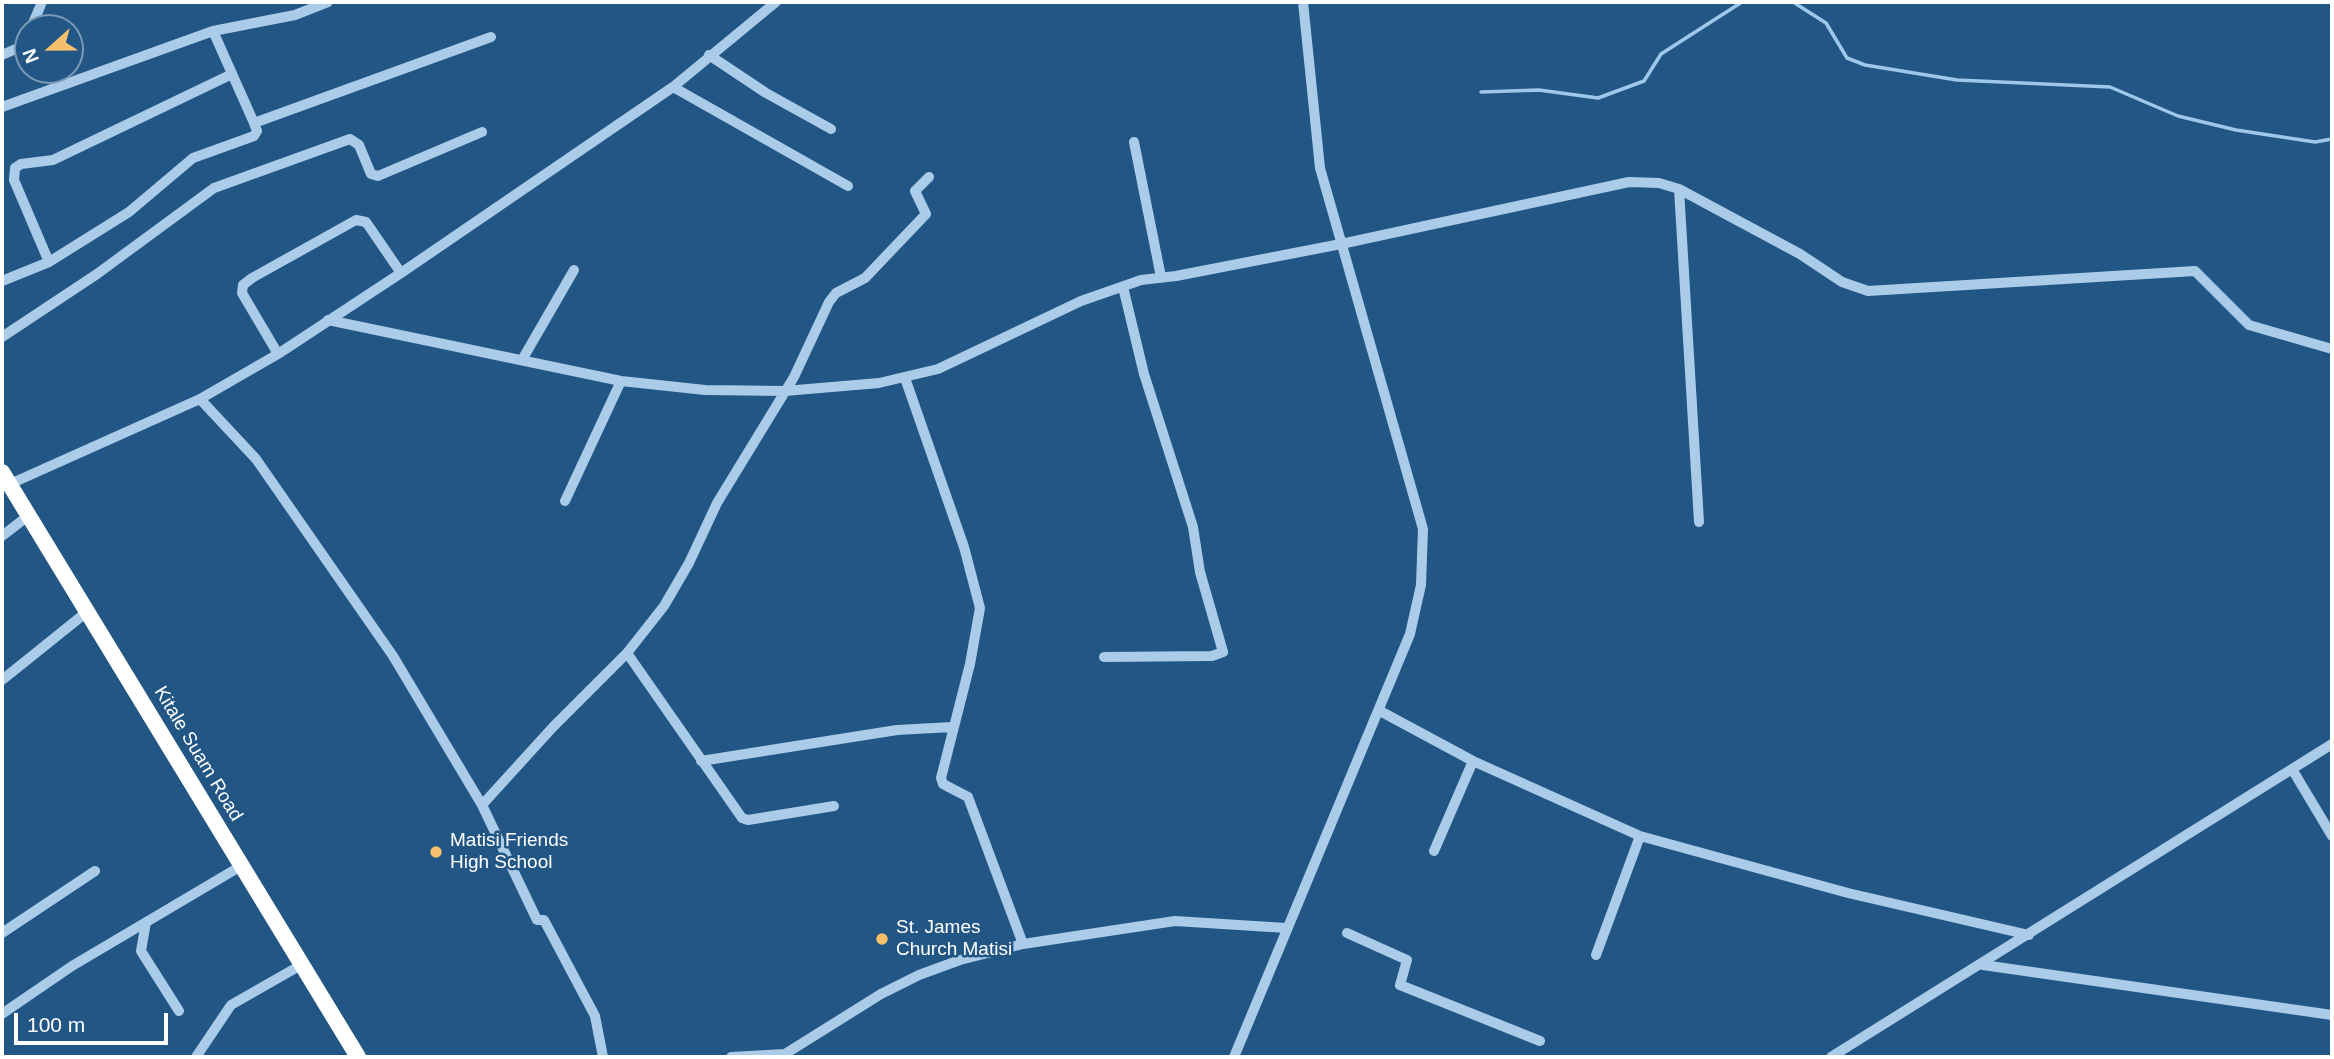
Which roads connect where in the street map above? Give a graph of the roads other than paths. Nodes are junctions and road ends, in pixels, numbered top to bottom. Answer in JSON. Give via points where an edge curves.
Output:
{"nodes":[{"id":1,"x":328,"y":2,"type":"edge"},
{"id":2,"x":776,"y":2,"type":"edge"},
{"id":3,"x":1303,"y":2,"type":"edge"},
{"id":4,"x":213,"y":31,"type":"junction"},
{"id":5,"x":491,"y":37,"type":"dead end"},
{"id":6,"x":709,"y":55,"type":"junction"},
{"id":7,"x":230,"y":75,"type":"junction"},
{"id":8,"x":673,"y":86,"type":"junction"},
{"id":9,"x":2,"y":107,"type":"edge"},
{"id":10,"x":254,"y":123,"type":"junction"},
{"id":11,"x":831,"y":129,"type":"dead end"},
{"id":12,"x":482,"y":132,"type":"dead end"},
{"id":13,"x":1134,"y":142,"type":"dead end"},
{"id":14,"x":929,"y":177,"type":"dead end"},
{"id":15,"x":848,"y":186,"type":"dead end"},
{"id":16,"x":1679,"y":189,"type":"junction"},
{"id":17,"x":1341,"y":244,"type":"junction"},
{"id":18,"x":49,"y":262,"type":"junction"},
{"id":19,"x":574,"y":270,"type":"dead end"},
{"id":20,"x":401,"y":274,"type":"junction"},
{"id":21,"x":1161,"y":277,"type":"junction"},
{"id":22,"x":2,"y":281,"type":"edge"},
{"id":23,"x":1123,"y":287,"type":"junction"},
{"id":24,"x":328,"y":320,"type":"junction"},
{"id":25,"x":2,"y":337,"type":"edge"},
{"id":26,"x":2332,"y":349,"type":"edge"},
{"id":27,"x":278,"y":354,"type":"junction"},
{"id":28,"x":522,"y":360,"type":"junction"},
{"id":29,"x":905,"y":378,"type":"junction"},
{"id":30,"x":621,"y":380,"type":"junction"},
{"id":31,"x":785,"y":391,"type":"junction"},
{"id":32,"x":200,"y":400,"type":"junction"},
{"id":33,"x":6,"y":478,"type":"edge"},
{"id":34,"x":565,"y":501,"type":"dead end"},
{"id":35,"x":28,"y":516,"type":"junction"},
{"id":36,"x":1699,"y":522,"type":"dead end"},
{"id":37,"x":2,"y":536,"type":"edge"},
{"id":38,"x":88,"y":611,"type":"junction"},
{"id":39,"x":627,"y":653,"type":"junction"},
{"id":40,"x":1104,"y":657,"type":"dead end"},
{"id":41,"x":2,"y":680,"type":"edge"},
{"id":42,"x":1380,"y":711,"type":"junction"},
{"id":43,"x":953,"y":727,"type":"junction"},
{"id":44,"x":2332,"y":744,"type":"edge"},
{"id":45,"x":701,"y":761,"type":"junction"},
{"id":46,"x":1473,"y":761,"type":"junction"},
{"id":47,"x":2292,"y":769,"type":"junction"},
{"id":48,"x":482,"y":805,"type":"junction"},
{"id":49,"x":834,"y":806,"type":"dead end"},
{"id":50,"x":1640,"y":836,"type":"junction"},
{"id":51,"x":2332,"y":836,"type":"edge"},
{"id":52,"x":1434,"y":851,"type":"dead end"},
{"id":53,"x":241,"y":866,"type":"junction"},
{"id":54,"x":95,"y":871,"type":"dead end"},
{"id":55,"x":146,"y":922,"type":"junction"},
{"id":56,"x":1286,"y":928,"type":"junction"},
{"id":57,"x":2,"y":933,"type":"edge"},
{"id":58,"x":1347,"y":933,"type":"dead end"},
{"id":59,"x":2029,"y":935,"type":"junction"},
{"id":60,"x":1023,"y":944,"type":"junction"},
{"id":61,"x":1596,"y":955,"type":"dead end"},
{"id":62,"x":302,"y":965,"type":"junction"},
{"id":63,"x":1983,"y":965,"type":"junction"},
{"id":64,"x":179,"y":1011,"type":"dead end"},
{"id":65,"x":2,"y":1014,"type":"edge"},
{"id":66,"x":2332,"y":1015,"type":"edge"},
{"id":67,"x":1540,"y":1041,"type":"dead end"},
{"id":68,"x":196,"y":1057,"type":"edge"},
{"id":69,"x":358,"y":1057,"type":"edge"},
{"id":70,"x":603,"y":1057,"type":"edge"},
{"id":71,"x":731,"y":1057,"type":"edge"},
{"id":72,"x":1234,"y":1057,"type":"edge"},
{"id":73,"x":1831,"y":1057,"type":"edge"}],
"edges":[{"from":1,"to":4,"type":"street","via":[[295,15]]},
{"from":2,"to":6,"type":"street"},
{"from":3,"to":17,"type":"street","via":[[1320,168]]},
{"from":4,"to":7,"type":"street"},
{"from":4,"to":9,"type":"street"},
{"from":5,"to":10,"type":"street"},
{"from":6,"to":8,"type":"street"},
{"from":6,"to":11,"type":"street"},
{"from":7,"to":10,"type":"street"},
{"from":7,"to":18,"type":"street","via":[[54,160],[15,168],[14,180]]},
{"from":8,"to":15,"type":"street"},
{"from":8,"to":20,"type":"street"},
{"from":10,"to":18,"type":"street","via":[[254,136],[193,158],[129,212]]},
{"from":12,"to":25,"type":"street","via":[[378,176],[371,174],[359,145],[350,139],[219,186]]},
{"from":13,"to":21,"type":"street"},
{"from":14,"to":31,"type":"street","via":[[915,191],[926,214],[865,278],[836,293]]},
{"from":16,"to":17,"type":"street","via":[[1629,182]]},
{"from":16,"to":26,"type":"street","via":[[1800,254],[1842,282],[1868,291],[2194,271],[2249,325]]},
{"from":16,"to":36,"type":"street"},
{"from":17,"to":21,"type":"street"},
{"from":17,"to":42,"type":"street","via":[[1423,529],[1421,585],[1410,634]]},
{"from":18,"to":22,"type":"street"},
{"from":19,"to":28,"type":"street"},
{"from":20,"to":24,"type":"street"},
{"from":20,"to":27,"type":"street","via":[[366,222],[356,219],[252,278],[243,285],[242,293]]},
{"from":21,"to":23,"type":"street"},
{"from":23,"to":29,"type":"street","via":[[1081,301],[938,369]]},
{"from":23,"to":40,"type":"street","via":[[1144,374],[1193,527],[1199,572],[1223,652],[1212,656]]},
{"from":24,"to":27,"type":"street"},
{"from":24,"to":28,"type":"street"},
{"from":27,"to":32,"type":"street"},
{"from":28,"to":30,"type":"street"},
{"from":29,"to":31,"type":"street"},
{"from":29,"to":43,"type":"street","via":[[980,608]]},
{"from":30,"to":31,"type":"street","via":[[705,390]]},
{"from":30,"to":34,"type":"street"},
{"from":31,"to":39,"type":"street","via":[[716,503],[671,595]]},
{"from":32,"to":33,"type":"street"},
{"from":32,"to":48,"type":"street","via":[[256,459],[308,532],[393,656]]},
{"from":33,"to":35,"type":"highway","name":"Kitale Suam Road"},
{"from":35,"to":37,"type":"street"},
{"from":35,"to":38,"type":"highway","name":"Kitale Suam Road"},
{"from":38,"to":41,"type":"street"},
{"from":38,"to":53,"type":"highway","name":"Kitale Suam Road"},
{"from":39,"to":45,"type":"street"},
{"from":39,"to":48,"type":"street"},
{"from":42,"to":46,"type":"street"},
{"from":42,"to":56,"type":"street"},
{"from":43,"to":45,"type":"street","via":[[897,730]]},
{"from":43,"to":60,"type":"street","via":[[942,781],[968,797]]},
{"from":44,"to":47,"type":"street"},
{"from":45,"to":49,"type":"street","via":[[742,818]]},
{"from":46,"to":50,"type":"street"},
{"from":46,"to":52,"type":"street"},
{"from":47,"to":51,"type":"street"},
{"from":47,"to":59,"type":"street"},
{"from":48,"to":70,"type":"street","via":[[528,904],[537,920],[544,920],[595,1016]]},
{"from":50,"to":59,"type":"street","via":[[1848,893]]},
{"from":50,"to":61,"type":"street"},
{"from":53,"to":55,"type":"street"},
{"from":53,"to":62,"type":"highway","name":"Kitale Suam Road"},
{"from":54,"to":57,"type":"street"},
{"from":55,"to":64,"type":"street","via":[[141,951]]},
{"from":55,"to":65,"type":"street"},
{"from":56,"to":60,"type":"street","via":[[1175,921]]},
{"from":56,"to":72,"type":"street"},
{"from":58,"to":67,"type":"street","via":[[1407,960],[1400,985]]},
{"from":59,"to":63,"type":"street"},
{"from":60,"to":71,"type":"street","via":[[919,975],[785,1054]]},
{"from":62,"to":68,"type":"street","via":[[232,1005]]},
{"from":62,"to":69,"type":"highway","name":"Kitale Suam Road"},
{"from":63,"to":66,"type":"street"},
{"from":63,"to":73,"type":"street"}]}
